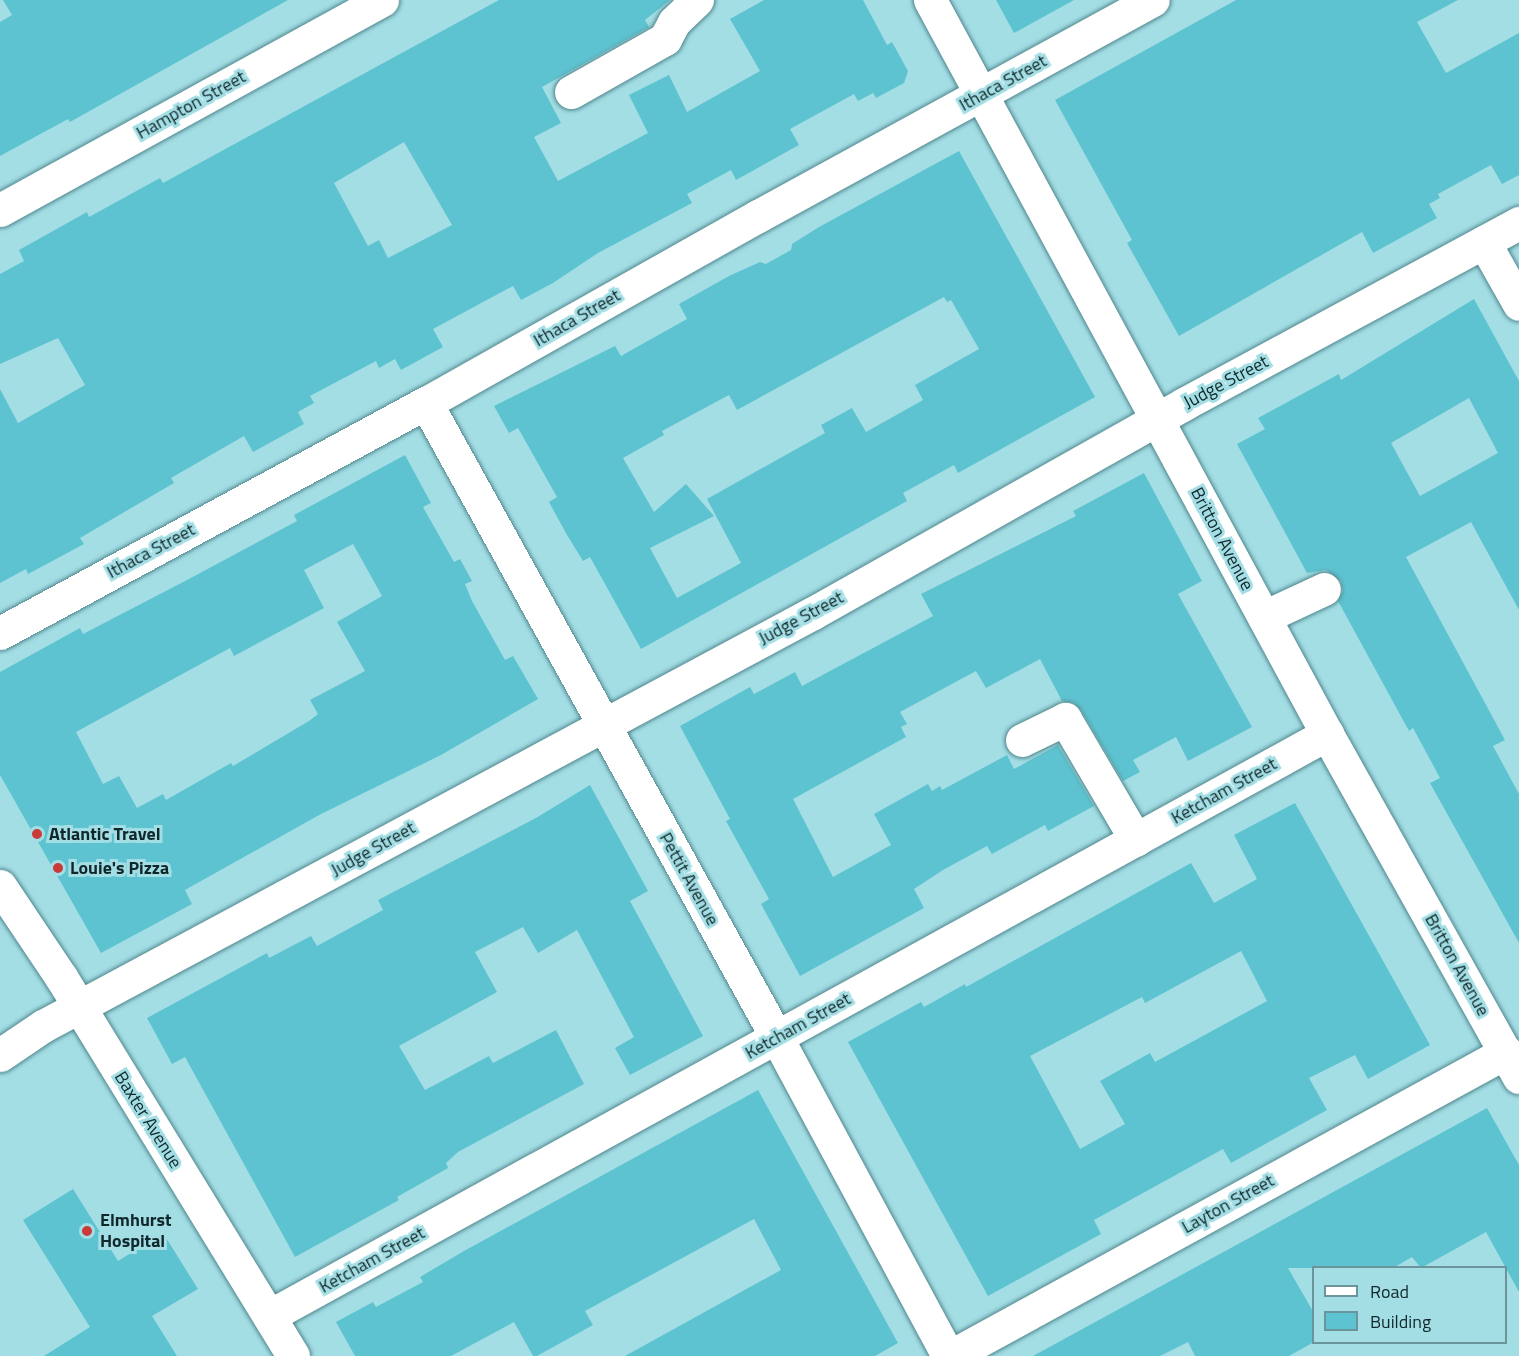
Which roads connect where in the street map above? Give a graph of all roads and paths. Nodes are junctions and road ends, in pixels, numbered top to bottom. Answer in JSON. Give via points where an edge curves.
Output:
{"nodes":[{"id":1,"x":382,"y":0,"type":"edge"},
{"id":2,"x":697,"y":0,"type":"edge"},
{"id":3,"x":930,"y":0,"type":"edge"},
{"id":4,"x":1153,"y":0,"type":"edge"},
{"id":5,"x":571,"y":92,"type":"dead end"},
{"id":6,"x":981,"y":94,"type":"junction"},
{"id":7,"x":0,"y":210,"type":"edge"},
{"id":8,"x":1519,"y":223,"type":"edge"},
{"id":9,"x":1484,"y":242,"type":"junction"},
{"id":10,"x":1519,"y":304,"type":"edge"},
{"id":11,"x":426,"y":403,"type":"junction"},
{"id":12,"x":1157,"y":419,"type":"junction"},
{"id":13,"x":1324,"y":589,"type":"dead end"},
{"id":14,"x":1264,"y":618,"type":"junction"},
{"id":15,"x":0,"y":633,"type":"edge"},
{"id":16,"x":602,"y":724,"type":"junction"},
{"id":17,"x":1327,"y":734,"type":"junction"},
{"id":18,"x":1022,"y":740,"type":"dead end"},
{"id":19,"x":1136,"y":840,"type":"junction"},
{"id":20,"x":0,"y":886,"type":"edge"},
{"id":21,"x":80,"y":1007,"type":"junction"},
{"id":22,"x":777,"y":1038,"type":"junction"},
{"id":23,"x":0,"y":1055,"type":"edge"},
{"id":24,"x":1512,"y":1065,"type":"edge"},
{"id":25,"x":269,"y":1316,"type":"junction"},
{"id":26,"x":293,"y":1356,"type":"edge"},
{"id":27,"x":949,"y":1356,"type":"edge"}],
"edges":[{"from":1,"to":7,"type":"street","name":"Hampton Street"},
{"from":2,"to":5,"type":"street","via":[[674,22],[665,39]]},
{"from":3,"to":6,"type":"street","name":"Britton Avenue"},
{"from":4,"to":6,"type":"street","name":"Ithaca Street"},
{"from":6,"to":11,"type":"street","name":"Ithaca Street"},
{"from":6,"to":12,"type":"street","name":"Britton Avenue"},
{"from":8,"to":9,"type":"street","name":"Judge Street"},
{"from":9,"to":10,"type":"street"},
{"from":9,"to":12,"type":"street","name":"Judge Street"},
{"from":11,"to":15,"type":"street","name":"Ithaca Street"},
{"from":11,"to":16,"type":"street","name":"Pettit Avenue"},
{"from":12,"to":14,"type":"street","name":"Britton Avenue"},
{"from":12,"to":16,"type":"street","name":"Judge Street","via":[[813,613]]},
{"from":13,"to":14,"type":"street"},
{"from":14,"to":17,"type":"street","name":"Britton Avenue"},
{"from":16,"to":21,"type":"street","name":"Judge Street"},
{"from":16,"to":22,"type":"street","name":"Pettit Avenue"},
{"from":17,"to":19,"type":"street","name":"Ketcham Street"},
{"from":17,"to":24,"type":"street","name":"Britton Avenue"},
{"from":18,"to":19,"type":"street","via":[[1065,718]]},
{"from":19,"to":22,"type":"street","name":"Ketcham Street"},
{"from":20,"to":21,"type":"street","name":"Baxter Avenue"},
{"from":21,"to":23,"type":"street","name":"Judge Street"},
{"from":21,"to":25,"type":"street","name":"Baxter Avenue"},
{"from":22,"to":25,"type":"street","name":"Ketcham Street"},
{"from":22,"to":27,"type":"street","name":"Pettit Avenue"},
{"from":24,"to":27,"type":"street","name":"Layton Street"},
{"from":25,"to":26,"type":"street","name":"Baxter Avenue"}]}
